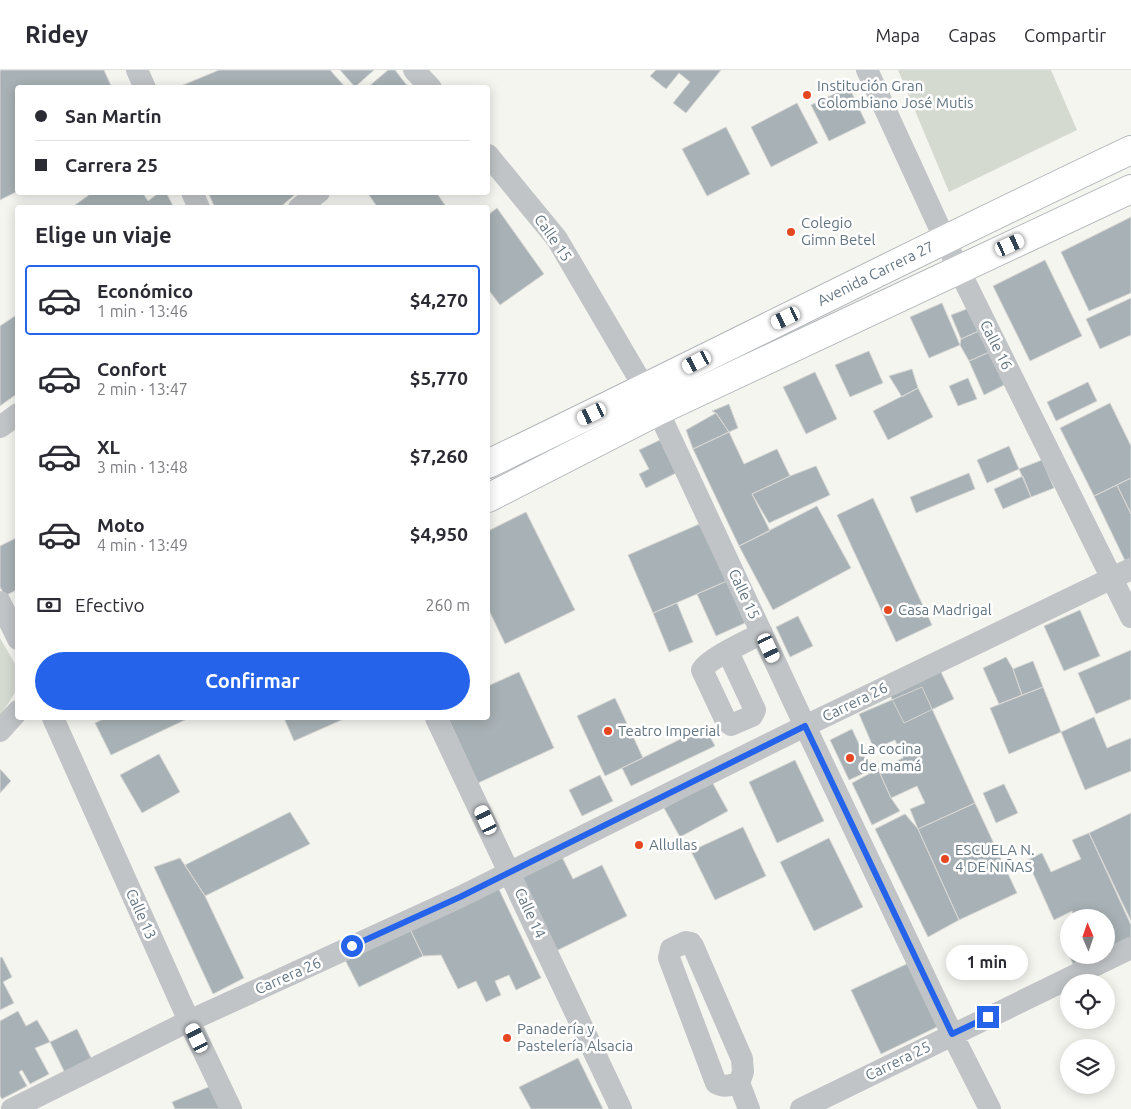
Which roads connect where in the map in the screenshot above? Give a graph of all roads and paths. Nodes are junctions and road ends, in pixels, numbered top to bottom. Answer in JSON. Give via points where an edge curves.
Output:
{"nodes":[{"id":1,"x":137,"y":70,"type":"edge"},
{"id":2,"x":414,"y":70,"type":"edge"},
{"id":3,"x":867,"y":70,"type":"edge"},
{"id":4,"x":144,"y":85,"type":"edge"},
{"id":5,"x":428,"y":85,"type":"edge"},
{"id":6,"x":1131,"y":150,"type":"edge"},
{"id":7,"x":490,"y":157,"type":"edge"},
{"id":8,"x":1131,"y":189,"type":"edge"},
{"id":9,"x":314,"y":195,"type":"edge"},
{"id":10,"x":303,"y":205,"type":"edge"},
{"id":11,"x":945,"y":239,"type":"junction"},
{"id":12,"x":959,"y":270,"type":"junction"},
{"id":13,"x":644,"y":389,"type":"junction"},
{"id":14,"x":658,"y":411,"type":"junction"},
{"id":15,"x":15,"y":416,"type":"edge"},
{"id":16,"x":0,"y":427,"type":"edge"},
{"id":17,"x":490,"y":463,"type":"edge"},
{"id":18,"x":490,"y":497,"type":"edge"},
{"id":19,"x":1122,"y":574,"type":"edge"},
{"id":20,"x":0,"y":602,"type":"edge"},
{"id":21,"x":1131,"y":617,"type":"edge"},
{"id":22,"x":15,"y":633,"type":"edge"},
{"id":23,"x":762,"y":633,"type":"junction"},
{"id":24,"x":728,"y":652,"type":"dead end"},
{"id":25,"x":15,"y":714,"type":"edge"},
{"id":26,"x":54,"y":720,"type":"edge"},
{"id":27,"x":437,"y":720,"type":"edge"},
{"id":28,"x":805,"y":726,"type":"junction"},
{"id":29,"x":0,"y":731,"type":"edge"},
{"id":30,"x":510,"y":871,"type":"junction"},
{"id":31,"x":1131,"y":948,"type":"edge"},
{"id":32,"x":188,"y":1021,"type":"junction"},
{"id":33,"x":952,"y":1034,"type":"junction"},
{"id":34,"x":739,"y":1082,"type":"junction"},
{"id":35,"x":12,"y":1109,"type":"edge"},
{"id":36,"x":232,"y":1109,"type":"edge"},
{"id":37,"x":621,"y":1109,"type":"edge"},
{"id":38,"x":749,"y":1109,"type":"edge"},
{"id":39,"x":801,"y":1109,"type":"edge"},
{"id":40,"x":990,"y":1109,"type":"edge"}],
"edges":[{"from":1,"to":4,"type":"street"},
{"from":2,"to":5,"type":"street"},
{"from":3,"to":11,"type":"street","name":"Calle 16"},
{"from":6,"to":11,"type":"main road","name":"Avenida Carrera 27"},
{"from":7,"to":13,"type":"street","name":"Calle 15","via":[[557,239]]},
{"from":8,"to":12,"type":"main road","name":"Avenida Carrera 27"},
{"from":9,"to":10,"type":"street"},
{"from":11,"to":12,"type":"street","name":"Calle 16"},
{"from":11,"to":13,"type":"main road","name":"Avenida Carrera 27"},
{"from":12,"to":14,"type":"main road","name":"Avenida Carrera 27"},
{"from":12,"to":19,"type":"street","name":"Calle 16"},
{"from":13,"to":14,"type":"street","name":"Calle 15"},
{"from":13,"to":17,"type":"main road","name":"Avenida Carrera 27"},
{"from":14,"to":18,"type":"main road","name":"Avenida Carrera 27"},
{"from":14,"to":23,"type":"street","name":"Calle 15"},
{"from":15,"to":16,"type":"street"},
{"from":19,"to":21,"type":"street","name":"Calle 16"},
{"from":19,"to":28,"type":"street","name":"Carrera 26"},
{"from":20,"to":22,"type":"street"},
{"from":23,"to":24,"type":"street"},
{"from":23,"to":28,"type":"street","name":"Calle 15"},
{"from":25,"to":29,"type":"street"},
{"from":26,"to":32,"type":"street","name":"Calle 13"},
{"from":27,"to":30,"type":"street","name":"Calle 14"},
{"from":28,"to":30,"type":"street","name":"Carrera 26"},
{"from":28,"to":33,"type":"street","name":"Calle 15"},
{"from":30,"to":32,"type":"street","name":"Carrera 26"},
{"from":30,"to":37,"type":"street","name":"Calle 14"},
{"from":31,"to":33,"type":"street","name":"Carrera 25"},
{"from":32,"to":35,"type":"street","name":"Carrera 26"},
{"from":32,"to":36,"type":"street","name":"Calle 13"},
{"from":33,"to":39,"type":"street","name":"Carrera 25"},
{"from":33,"to":40,"type":"street","name":"Calle 15"},
{"from":34,"to":34,"type":"street","via":[[729,1086],[716,1083],[669,958],[671,949],[686,942],[693,946],[742,1059],[743,1072]]},
{"from":34,"to":38,"type":"street"}]}
